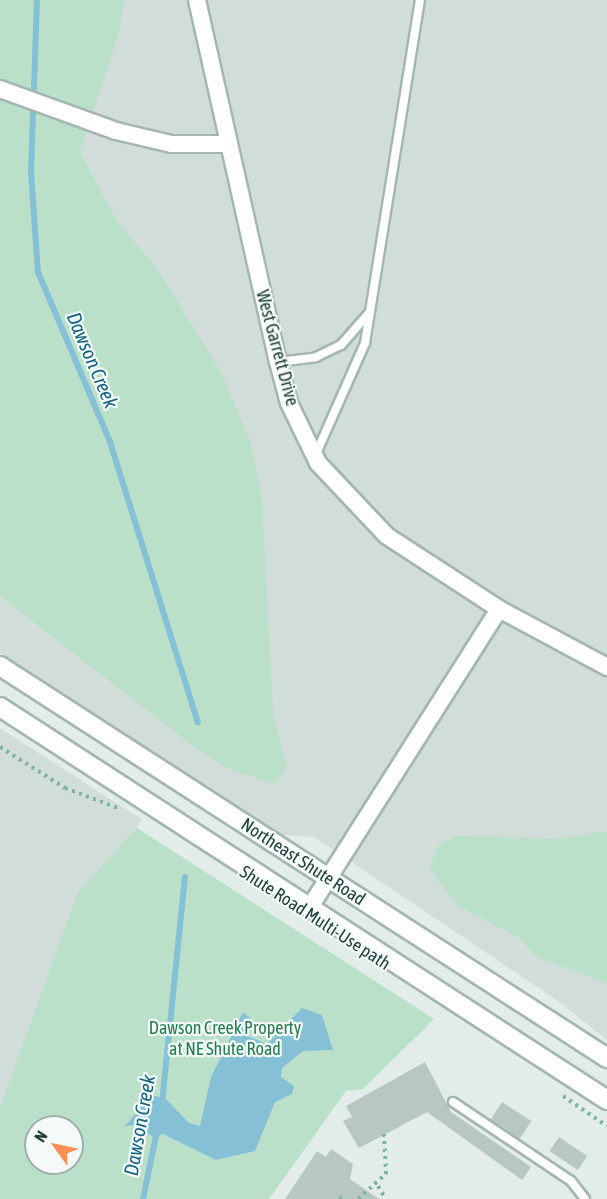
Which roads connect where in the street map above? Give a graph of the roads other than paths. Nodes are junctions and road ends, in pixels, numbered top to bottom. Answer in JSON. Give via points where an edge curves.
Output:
{"nodes":[{"id":1,"x":197,"y":0,"type":"edge"},
{"id":2,"x":420,"y":0,"type":"edge"},
{"id":3,"x":0,"y":89,"type":"edge"},
{"id":4,"x":227,"y":144,"type":"junction"},
{"id":5,"x":370,"y":312,"type":"junction"},
{"id":6,"x":278,"y":362,"type":"junction"},
{"id":7,"x":315,"y":456,"type":"junction"},
{"id":8,"x":499,"y":609,"type":"junction"},
{"id":9,"x":0,"y":666,"type":"edge"},
{"id":10,"x":607,"y":667,"type":"edge"},
{"id":11,"x":0,"y":708,"type":"edge"},
{"id":12,"x":329,"y":878,"type":"junction"},
{"id":13,"x":310,"y":907,"type":"junction"},
{"id":14,"x":607,"y":1058,"type":"edge"},
{"id":15,"x":607,"y":1100,"type":"edge"},
{"id":16,"x":453,"y":1101,"type":"dead end"},
{"id":17,"x":585,"y":1199,"type":"edge"}],
"edges":[{"from":1,"to":4,"type":"street","name":"West Garrett Drive"},
{"from":2,"to":5,"type":"lane"},
{"from":3,"to":4,"type":"street","via":[[116,131],[172,144]]},
{"from":4,"to":6,"type":"street","name":"West Garrett Drive"},
{"from":5,"to":6,"type":"lane","via":[[341,345],[316,357]]},
{"from":5,"to":7,"type":"lane","via":[[365,343]]},
{"from":6,"to":7,"type":"street","name":"West Garrett Drive"},
{"from":7,"to":8,"type":"street","name":"West Garrett Drive","via":[[353,505],[387,536]]},
{"from":8,"to":10,"type":"street","name":"West Garrett Drive"},
{"from":8,"to":12,"type":"street"},
{"from":9,"to":12,"type":"main road","name":"Northeast Shute Road"},
{"from":11,"to":13,"type":"main road","name":"Northeast Shute Road"},
{"from":12,"to":13,"type":"street"},
{"from":12,"to":14,"type":"main road","name":"Northeast Shute Road"},
{"from":13,"to":15,"type":"main road","name":"Northeast Shute Road"},
{"from":16,"to":17,"type":"lane","via":[[571,1181]]}]}
